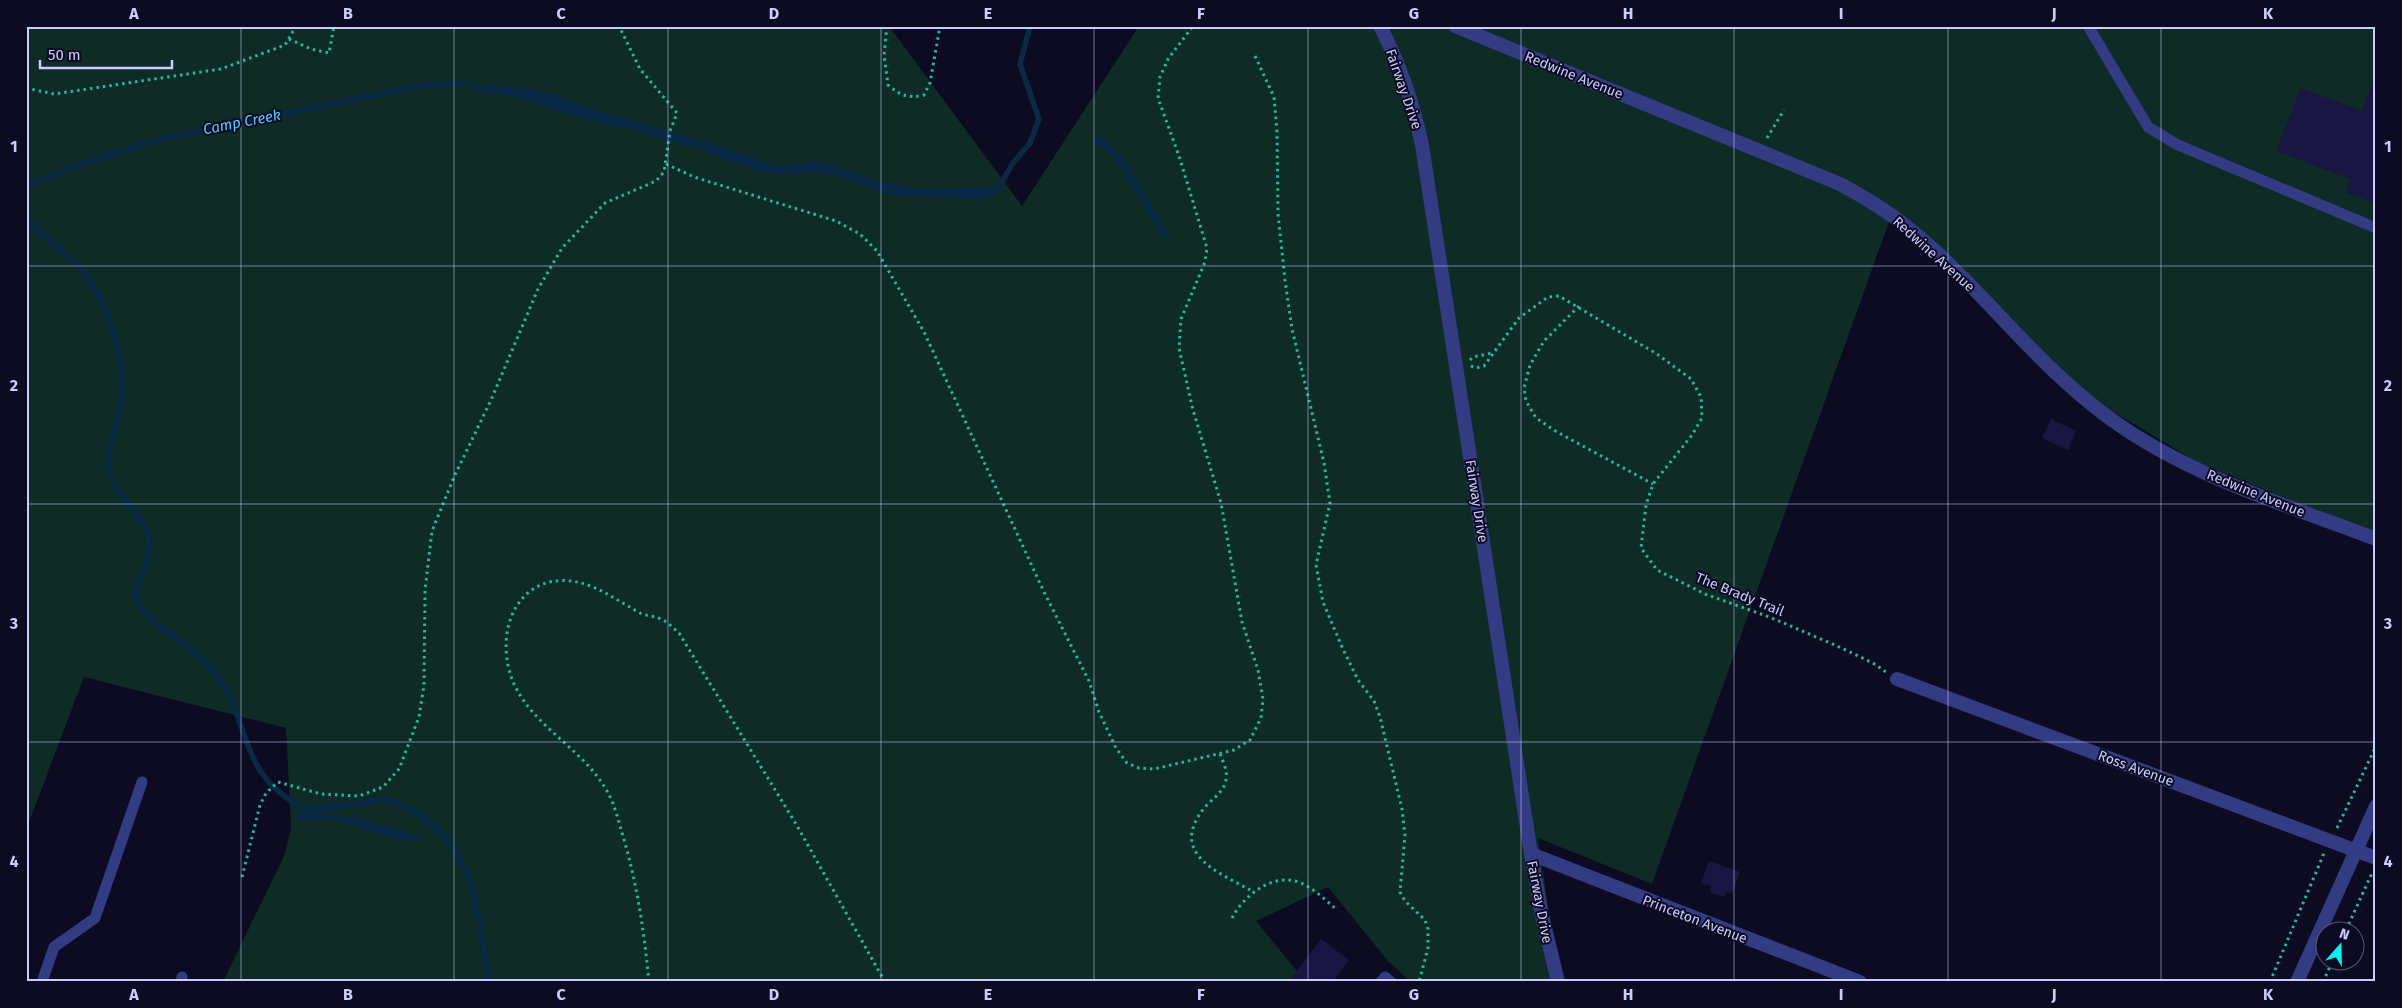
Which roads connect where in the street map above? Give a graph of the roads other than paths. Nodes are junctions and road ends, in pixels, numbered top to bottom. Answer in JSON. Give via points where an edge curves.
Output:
{"nodes":[{"id":1,"x":1380,"y":26,"type":"edge"},
{"id":2,"x":1455,"y":26,"type":"edge"},
{"id":3,"x":2088,"y":26,"type":"edge"},
{"id":4,"x":2376,"y":228,"type":"edge"},
{"id":5,"x":2376,"y":539,"type":"edge"},
{"id":6,"x":1897,"y":679,"type":"road end"},
{"id":7,"x":142,"y":782,"type":"dead end"},
{"id":8,"x":2376,"y":806,"type":"edge"},
{"id":9,"x":2356,"y":850,"type":"junction"},
{"id":10,"x":1531,"y":854,"type":"junction"},
{"id":11,"x":2376,"y":858,"type":"edge"},
{"id":12,"x":42,"y":982,"type":"edge"},
{"id":13,"x":1381,"y":982,"type":"edge"},
{"id":14,"x":1391,"y":982,"type":"edge"},
{"id":15,"x":1558,"y":982,"type":"edge"},
{"id":16,"x":1860,"y":982,"type":"edge"},
{"id":17,"x":2297,"y":982,"type":"edge"}],
"edges":[{"from":1,"to":10,"type":"street","name":"Fairway Drive","via":[[1393,50],[1416,113],[1463,367]]},
{"from":2,"to":5,"type":"street","name":"Redwine Avenue","via":[[1840,184],[1875,203],[1938,254],[2063,380],[2122,427],[2194,468]]},
{"from":3,"to":4,"type":"lane","via":[[2148,127],[2178,145]]},
{"from":6,"to":9,"type":"street","name":"Ross Avenue"},
{"from":7,"to":12,"type":"lane","via":[[95,918],[54,947]]},
{"from":8,"to":9,"type":"street"},
{"from":9,"to":11,"type":"street","name":"Ross Avenue"},
{"from":9,"to":17,"type":"street"},
{"from":10,"to":15,"type":"street","name":"Fairway Drive"},
{"from":10,"to":16,"type":"street","name":"Princeton Avenue"},
{"from":13,"to":14,"type":"lane","via":[[1385,977]]}]}
